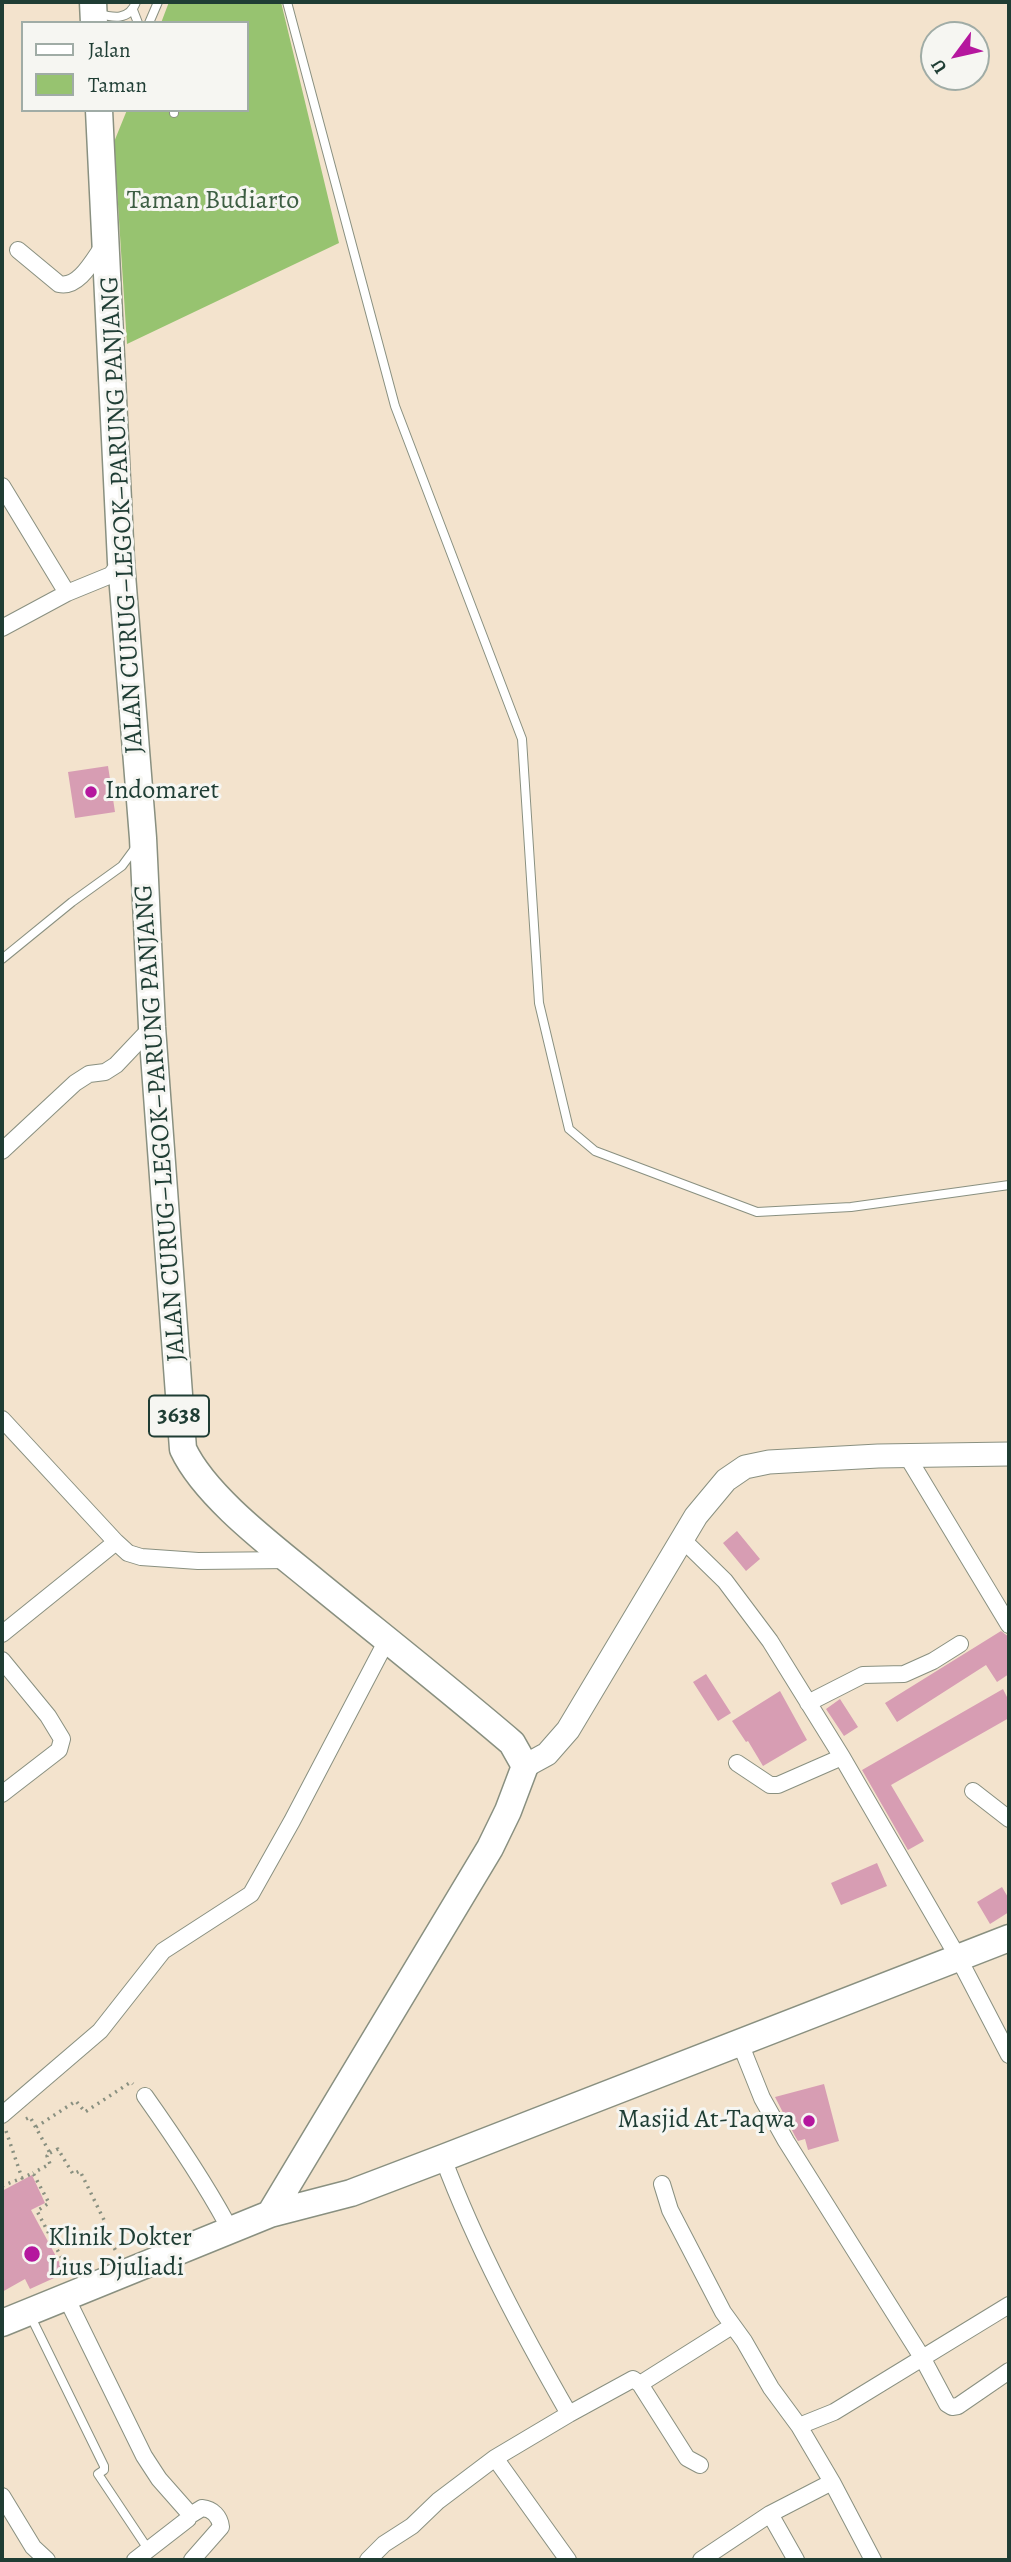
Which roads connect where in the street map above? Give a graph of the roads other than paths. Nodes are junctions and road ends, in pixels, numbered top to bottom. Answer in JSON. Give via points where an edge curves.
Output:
{"nodes":[{"id":1,"x":158,"y":2,"type":"edge"},
{"id":2,"x":287,"y":2,"type":"edge"},
{"id":3,"x":134,"y":6,"type":"edge"},
{"id":4,"x":94,"y":12,"type":"edge"},
{"id":5,"x":150,"y":21,"type":"edge"},
{"id":6,"x":103,"y":124,"type":"edge"},
{"id":7,"x":107,"y":240,"type":"junction"},
{"id":8,"x":18,"y":250,"type":"dead end"},
{"id":9,"x":2,"y":486,"type":"edge"},
{"id":10,"x":121,"y":562,"type":"junction"},
{"id":11,"x":67,"y":593,"type":"junction"},
{"id":12,"x":2,"y":628,"type":"edge"},
{"id":13,"x":143,"y":838,"type":"junction"},
{"id":14,"x":2,"y":959,"type":"edge"},
{"id":15,"x":152,"y":1027,"type":"junction"},
{"id":16,"x":2,"y":1151,"type":"edge"},
{"id":17,"x":1009,"y":1185,"type":"edge"},
{"id":18,"x":2,"y":1419,"type":"edge"},
{"id":19,"x":1009,"y":1454,"type":"edge"},
{"id":20,"x":907,"y":1456,"type":"junction"},
{"id":21,"x":682,"y":1539,"type":"junction"},
{"id":22,"x":116,"y":1542,"type":"junction"},
{"id":23,"x":289,"y":1560,"type":"junction"},
{"id":24,"x":1009,"y":1625,"type":"edge"},
{"id":25,"x":2,"y":1634,"type":"edge"},
{"id":26,"x":387,"y":1640,"type":"junction"},
{"id":27,"x":960,"y":1644,"type":"dead end"},
{"id":28,"x":2,"y":1660,"type":"edge"},
{"id":29,"x":808,"y":1703,"type":"junction"},
{"id":30,"x":842,"y":1757,"type":"junction"},
{"id":31,"x":737,"y":1763,"type":"dead end"},
{"id":32,"x":525,"y":1766,"type":"junction"},
{"id":33,"x":5,"y":1787,"type":"edge"},
{"id":34,"x":973,"y":1791,"type":"dead end"},
{"id":35,"x":1009,"y":1819,"type":"edge"},
{"id":36,"x":1009,"y":1938,"type":"edge"},
{"id":37,"x":959,"y":1959,"type":"junction"},
{"id":38,"x":740,"y":2043,"type":"junction"},
{"id":39,"x":1009,"y":2055,"type":"edge"},
{"id":40,"x":145,"y":2096,"type":"road end"},
{"id":41,"x":2,"y":2115,"type":"edge"},
{"id":42,"x":443,"y":2158,"type":"junction"},
{"id":43,"x":662,"y":2185,"type":"dead end"},
{"id":44,"x":270,"y":2214,"type":"junction"},
{"id":45,"x":222,"y":2233,"type":"junction"},
{"id":46,"x":72,"y":2294,"type":"junction"},
{"id":47,"x":1009,"y":2305,"type":"edge"},
{"id":48,"x":29,"y":2312,"type":"junction"},
{"id":49,"x":2,"y":2323,"type":"edge"},
{"id":50,"x":732,"y":2326,"type":"junction"},
{"id":51,"x":923,"y":2359,"type":"junction"},
{"id":52,"x":1009,"y":2371,"type":"edge"},
{"id":53,"x":640,"y":2384,"type":"junction"},
{"id":54,"x":569,"y":2413,"type":"junction"},
{"id":55,"x":799,"y":2426,"type":"junction"},
{"id":56,"x":495,"y":2458,"type":"junction"},
{"id":57,"x":700,"y":2465,"type":"dead end"},
{"id":58,"x":832,"y":2482,"type":"junction"},
{"id":59,"x":2,"y":2496,"type":"edge"},
{"id":60,"x":770,"y":2514,"type":"junction"},
{"id":61,"x":189,"y":2516,"type":"junction"},
{"id":62,"x":148,"y":2549,"type":"junction"},
{"id":63,"x":47,"y":2560,"type":"edge"},
{"id":64,"x":135,"y":2560,"type":"edge"},
{"id":65,"x":192,"y":2560,"type":"edge"},
{"id":66,"x":368,"y":2560,"type":"edge"},
{"id":67,"x":568,"y":2560,"type":"edge"},
{"id":68,"x":701,"y":2560,"type":"edge"},
{"id":69,"x":796,"y":2560,"type":"edge"},
{"id":70,"x":873,"y":2560,"type":"edge"}],
"edges":[{"from":1,"to":5,"type":"lane"},
{"from":2,"to":17,"type":"lane","via":[[395,406],[522,739],[539,1003],[569,1129],[595,1151],[757,1212],[851,1207]]},
{"from":3,"to":4,"type":"lane","via":[[126,15],[114,18]]},
{"from":6,"to":7,"type":"main road","name":"JALAN CURUG–LEGOK–PARUNG PANJANG","number":"3638"},
{"from":7,"to":8,"type":"street","via":[[75,282],[64,285]]},
{"from":7,"to":10,"type":"main road","name":"JALAN CURUG–LEGOK–PARUNG PANJANG","number":"3638"},
{"from":9,"to":11,"type":"street"},
{"from":10,"to":11,"type":"street","via":[[111,575]]},
{"from":10,"to":13,"type":"main road","name":"JALAN CURUG–LEGOK–PARUNG PANJANG","number":"3638"},
{"from":11,"to":12,"type":"street"},
{"from":13,"to":14,"type":"lane","via":[[122,866]]},
{"from":13,"to":15,"type":"main road","name":"JALAN CURUG–LEGOK–PARUNG PANJANG","number":"3638"},
{"from":15,"to":16,"type":"street","via":[[116,1065],[75,1083]]},
{"from":15,"to":23,"type":"main road","name":"JALAN CURUG–LEGOK–PARUNG PANJANG","number":"3638","via":[[183,1449],[220,1500]]},
{"from":18,"to":22,"type":"street"},
{"from":19,"to":20,"type":"street"},
{"from":20,"to":21,"type":"street","via":[[745,1467],[711,1496]]},
{"from":20,"to":24,"type":"street"},
{"from":21,"to":29,"type":"street","via":[[725,1581]]},
{"from":21,"to":32,"type":"street","via":[[568,1730],[547,1754]]},
{"from":22,"to":23,"type":"street","via":[[141,1557]]},
{"from":22,"to":25,"type":"street"},
{"from":23,"to":26,"type":"main road","name":"JALAN CURUG–LEGOK–PARUNG PANJANG","number":"3638"},
{"from":26,"to":32,"type":"main road","name":"JALAN CURUG–LEGOK–PARUNG PANJANG","number":"3638","via":[[512,1743]]},
{"from":26,"to":41,"type":"street","via":[[251,1894],[163,1951],[100,2031]]},
{"from":27,"to":29,"type":"street","via":[[904,1674],[863,1675]]},
{"from":28,"to":33,"type":"street","via":[[62,1739],[59,1750]]},
{"from":29,"to":30,"type":"street"},
{"from":30,"to":31,"type":"street","via":[[778,1785],[770,1785]]},
{"from":30,"to":37,"type":"street"},
{"from":32,"to":44,"type":"main road","via":[[489,1848]]},
{"from":34,"to":35,"type":"street"},
{"from":36,"to":37,"type":"main road"},
{"from":37,"to":38,"type":"main road"},
{"from":37,"to":39,"type":"street"},
{"from":38,"to":42,"type":"main road"},
{"from":38,"to":51,"type":"street","via":[[786,2141]]},
{"from":40,"to":45,"type":"street","via":[[212,2197],[226,2222]]},
{"from":42,"to":44,"type":"main road","via":[[351,2193]]},
{"from":42,"to":54,"type":"street","via":[[457,2195]]},
{"from":43,"to":50,"type":"street","via":[[670,2210]]},
{"from":44,"to":45,"type":"main road"},
{"from":45,"to":46,"type":"main road"},
{"from":46,"to":48,"type":"main road"},
{"from":46,"to":61,"type":"street","via":[[134,2438]]},
{"from":47,"to":51,"type":"street"},
{"from":48,"to":49,"type":"main road"},
{"from":48,"to":62,"type":"lane","via":[[104,2466],[98,2474]]},
{"from":50,"to":53,"type":"street"},
{"from":50,"to":55,"type":"street"},
{"from":51,"to":52,"type":"street","via":[[952,2407]]},
{"from":51,"to":55,"type":"street","via":[[834,2412]]},
{"from":53,"to":54,"type":"street","via":[[633,2379]]},
{"from":53,"to":57,"type":"street","via":[[687,2458]]},
{"from":54,"to":56,"type":"street"},
{"from":55,"to":58,"type":"street"},
{"from":56,"to":66,"type":"street"},
{"from":56,"to":67,"type":"street"},
{"from":58,"to":60,"type":"street"},
{"from":58,"to":70,"type":"street"},
{"from":59,"to":63,"type":"street","via":[[33,2547]]},
{"from":60,"to":68,"type":"street"},
{"from":60,"to":69,"type":"street"},
{"from":61,"to":62,"type":"street"},
{"from":61,"to":65,"type":"street","via":[[202,2508],[210,2510],[222,2528]]},
{"from":62,"to":64,"type":"street"}]}
